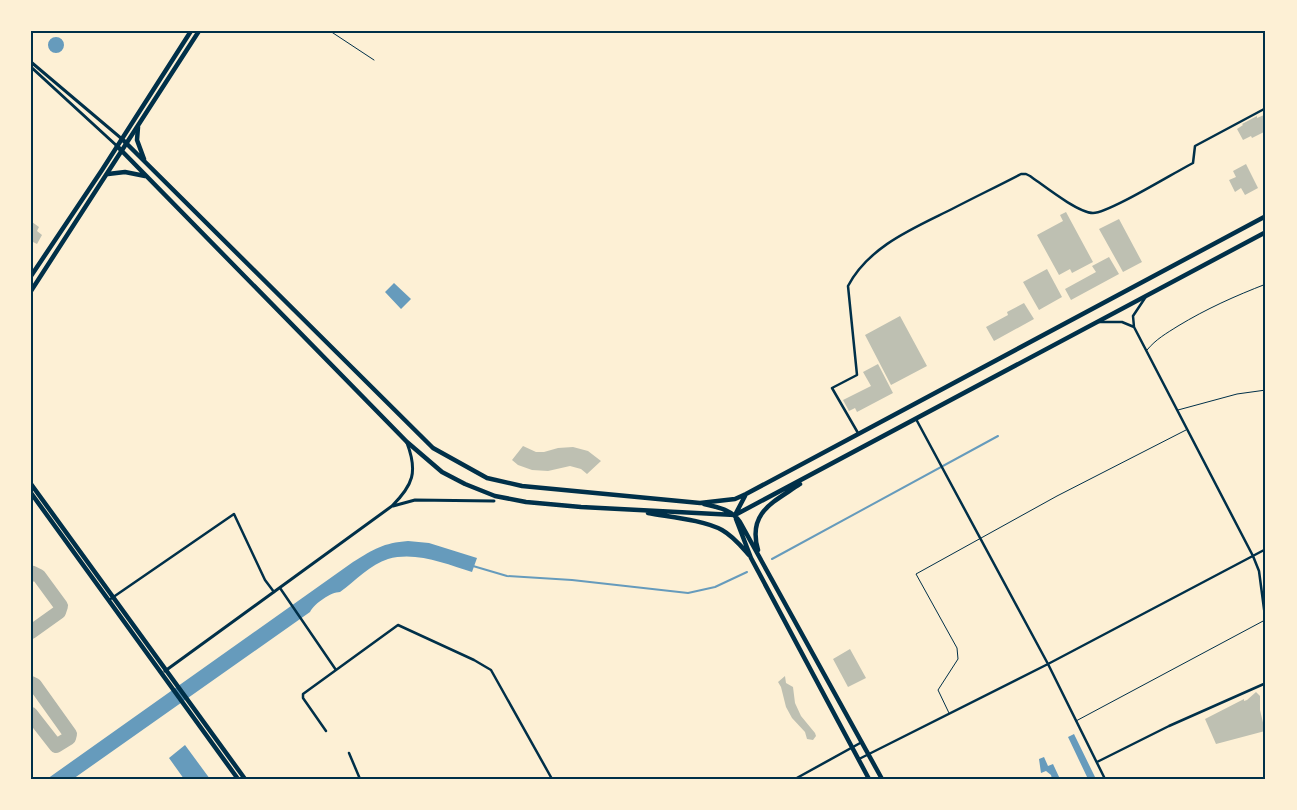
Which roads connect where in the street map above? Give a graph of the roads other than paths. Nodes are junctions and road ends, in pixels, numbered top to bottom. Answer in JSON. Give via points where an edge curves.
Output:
{"nodes":[{"id":1,"x":191,"y":31,"type":"edge"},
{"id":2,"x":199,"y":31,"type":"edge"},
{"id":3,"x":330,"y":31,"type":"edge"},
{"id":4,"x":374,"y":60,"type":"dead end"},
{"id":5,"x":31,"y":62,"type":"edge"},
{"id":6,"x":31,"y":67,"type":"edge"},
{"id":7,"x":1266,"y":108,"type":"edge"},
{"id":8,"x":138,"y":127,"type":"junction"},
{"id":9,"x":122,"y":139,"type":"junction"},
{"id":10,"x":127,"y":144,"type":"junction"},
{"id":11,"x":117,"y":146,"type":"junction"},
{"id":12,"x":122,"y":152,"type":"junction"},
{"id":13,"x":146,"y":163,"type":"junction"},
{"id":14,"x":108,"y":174,"type":"junction"},
{"id":15,"x":145,"y":176,"type":"junction"},
{"id":16,"x":173,"y":190,"type":"junction"},
{"id":17,"x":166,"y":197,"type":"junction"},
{"id":18,"x":1266,"y":216,"type":"edge"},
{"id":19,"x":1266,"y":232,"type":"edge"},
{"id":20,"x":31,"y":276,"type":"edge"},
{"id":21,"x":1266,"y":284,"type":"edge"},
{"id":22,"x":31,"y":292,"type":"edge"},
{"id":23,"x":1148,"y":295,"type":"junction"},
{"id":24,"x":1097,"y":322,"type":"junction"},
{"id":25,"x":1134,"y":327,"type":"junction"},
{"id":26,"x":1146,"y":351,"type":"junction"},
{"id":27,"x":1266,"y":390,"type":"edge"},
{"id":28,"x":1177,"y":410,"type":"junction"},
{"id":29,"x":916,"y":419,"type":"junction"},
{"id":30,"x":1186,"y":429,"type":"junction"},
{"id":31,"x":859,"y":435,"type":"junction"},
{"id":32,"x":407,"y":442,"type":"junction"},
{"id":33,"x":817,"y":472,"type":"junction"},
{"id":34,"x":31,"y":484,"type":"edge"},
{"id":35,"x":31,"y":493,"type":"edge"},
{"id":36,"x":746,"y":494,"type":"junction"},
{"id":37,"x":494,"y":501,"type":"dead end"},
{"id":38,"x":700,"y":503,"type":"junction"},
{"id":39,"x":392,"y":506,"type":"junction"},
{"id":40,"x":631,"y":510,"type":"junction"},
{"id":41,"x":735,"y":515,"type":"junction"},
{"id":42,"x":980,"y":539,"type":"junction"},
{"id":43,"x":1266,"y":549,"type":"edge"},
{"id":44,"x":1253,"y":556,"type":"junction"},
{"id":45,"x":751,"y":558,"type":"junction"},
{"id":46,"x":760,"y":558,"type":"junction"},
{"id":47,"x":280,"y":588,"type":"junction"},
{"id":48,"x":274,"y":592,"type":"junction"},
{"id":49,"x":111,"y":598,"type":"junction"},
{"id":50,"x":1265,"y":620,"type":"edge"},
{"id":51,"x":1266,"y":624,"type":"edge"},
{"id":52,"x":1048,"y":664,"type":"junction"},
{"id":53,"x":336,"y":670,"type":"junction"},
{"id":54,"x":164,"y":671,"type":"junction"},
{"id":55,"x":1266,"y":683,"type":"edge"},
{"id":56,"x":186,"y":702,"type":"junction"},
{"id":57,"x":949,"y":713,"type":"junction"},
{"id":58,"x":1076,"y":722,"type":"junction"},
{"id":59,"x":326,"y":732,"type":"dead end"},
{"id":60,"x":862,"y":742,"type":"junction"},
{"id":61,"x":853,"y":747,"type":"junction"},
{"id":62,"x":349,"y":753,"type":"dead end"},
{"id":63,"x":869,"y":754,"type":"junction"},
{"id":64,"x":859,"y":759,"type":"junction"},
{"id":65,"x":1097,"y":762,"type":"junction"},
{"id":66,"x":551,"y":778,"type":"edge"},
{"id":67,"x":238,"y":779,"type":"edge"},
{"id":68,"x":245,"y":779,"type":"edge"},
{"id":69,"x":360,"y":779,"type":"edge"},
{"id":70,"x":796,"y":779,"type":"edge"},
{"id":71,"x":869,"y":779,"type":"edge"},
{"id":72,"x":882,"y":779,"type":"edge"},
{"id":73,"x":1105,"y":779,"type":"edge"}],
"edges":[{"from":1,"to":9,"type":"main road"},
{"from":2,"to":8,"type":"main road"},
{"from":3,"to":4,"type":"lane"},
{"from":5,"to":9,"type":"street"},
{"from":6,"to":11,"type":"street"},
{"from":7,"to":31,"type":"street","via":[[1195,146],[1193,162],[1110,208],[1093,213],[1079,209],[1030,176],[1021,174],[925,222],[872,255],[848,286],[857,375],[832,388]]},
{"from":8,"to":10,"type":"main road"},
{"from":8,"to":13,"type":"main road","via":[[137,140]]},
{"from":9,"to":10,"type":"main road"},
{"from":9,"to":11,"type":"main road"},
{"from":10,"to":12,"type":"main road"},
{"from":10,"to":13,"type":"main road"},
{"from":11,"to":12,"type":"main road"},
{"from":11,"to":20,"type":"main road"},
{"from":12,"to":14,"type":"main road"},
{"from":12,"to":15,"type":"main road"},
{"from":13,"to":16,"type":"main road"},
{"from":14,"to":15,"type":"main road","via":[[125,172]]},
{"from":14,"to":22,"type":"main road"},
{"from":15,"to":17,"type":"main road"},
{"from":16,"to":17,"type":"main road"},
{"from":16,"to":38,"type":"main road","via":[[433,448],[459,464],[487,478],[522,486]]},
{"from":17,"to":32,"type":"main road"},
{"from":18,"to":31,"type":"main road"},
{"from":19,"to":23,"type":"main road"},
{"from":21,"to":26,"type":"lane","via":[[1200,312],[1154,342]]},
{"from":23,"to":24,"type":"main road"},
{"from":23,"to":25,"type":"street","via":[[1133,316]]},
{"from":24,"to":25,"type":"street","via":[[1122,322]]},
{"from":24,"to":29,"type":"main road"},
{"from":25,"to":26,"type":"street"},
{"from":26,"to":28,"type":"street"},
{"from":27,"to":28,"type":"lane"},
{"from":28,"to":30,"type":"street"},
{"from":29,"to":33,"type":"main road"},
{"from":29,"to":42,"type":"street"},
{"from":30,"to":42,"type":"lane"},
{"from":30,"to":44,"type":"street"},
{"from":31,"to":36,"type":"main road"},
{"from":32,"to":39,"type":"street","via":[[413,462],[412,477],[405,493]]},
{"from":32,"to":40,"type":"main road","via":[[442,472],[495,496],[526,502]]},
{"from":33,"to":41,"type":"main road"},
{"from":33,"to":46,"type":"main road","via":[[758,518],[754,528]]},
{"from":34,"to":49,"type":"main road"},
{"from":35,"to":49,"type":"main road"},
{"from":36,"to":38,"type":"main road","via":[[735,499]]},
{"from":36,"to":41,"type":"main road"},
{"from":37,"to":39,"type":"street","via":[[415,500]]},
{"from":38,"to":41,"type":"main road","via":[[720,507]]},
{"from":39,"to":47,"type":"street"},
{"from":40,"to":41,"type":"main road"},
{"from":40,"to":45,"type":"main road","via":[[699,522],[722,530],[736,540]]},
{"from":41,"to":45,"type":"main road"},
{"from":41,"to":46,"type":"main road"},
{"from":42,"to":52,"type":"street"},
{"from":42,"to":57,"type":"lane","via":[[916,574],[957,648],[958,658],[938,690]]},
{"from":43,"to":44,"type":"street"},
{"from":44,"to":50,"type":"street","via":[[1259,571]]},
{"from":44,"to":52,"type":"street"},
{"from":45,"to":61,"type":"main road"},
{"from":46,"to":60,"type":"main road"},
{"from":47,"to":48,"type":"street"},
{"from":47,"to":53,"type":"street"},
{"from":48,"to":49,"type":"street","via":[[265,580],[234,514]]},
{"from":48,"to":54,"type":"street"},
{"from":49,"to":54,"type":"main road"},
{"from":50,"to":51,"type":"street"},
{"from":50,"to":58,"type":"lane"},
{"from":52,"to":57,"type":"street"},
{"from":52,"to":58,"type":"street"},
{"from":53,"to":59,"type":"street","via":[[303,694]]},
{"from":53,"to":66,"type":"street","via":[[398,626],[474,660],[491,670]]},
{"from":54,"to":56,"type":"main road"},
{"from":55,"to":65,"type":"street"},
{"from":56,"to":67,"type":"main road"},
{"from":56,"to":68,"type":"main road"},
{"from":57,"to":63,"type":"street"},
{"from":58,"to":65,"type":"street"},
{"from":60,"to":61,"type":"street"},
{"from":60,"to":63,"type":"main road"},
{"from":61,"to":64,"type":"main road"},
{"from":61,"to":70,"type":"street"},
{"from":62,"to":69,"type":"street"},
{"from":63,"to":64,"type":"street"},
{"from":63,"to":72,"type":"main road"},
{"from":64,"to":71,"type":"main road"},
{"from":65,"to":73,"type":"street"}]}
